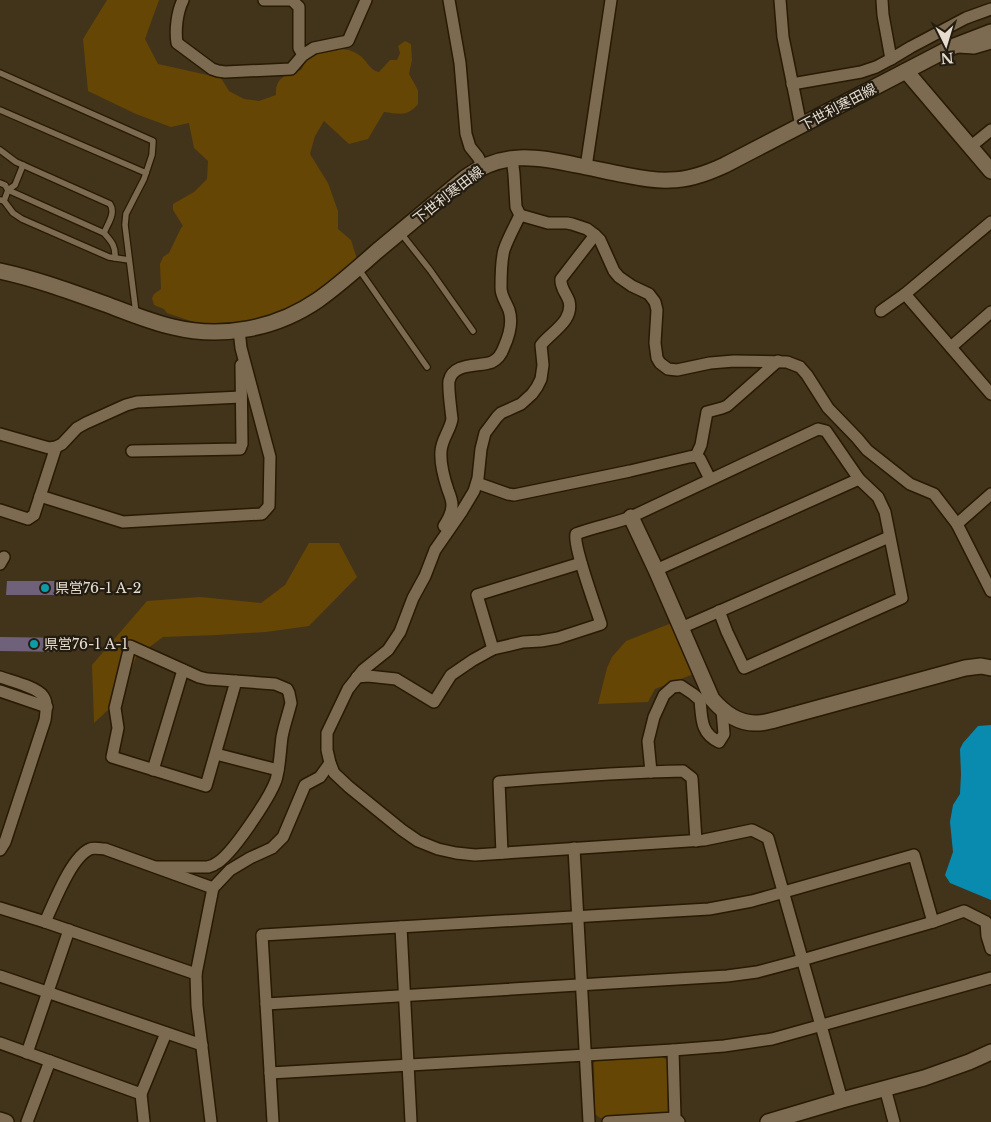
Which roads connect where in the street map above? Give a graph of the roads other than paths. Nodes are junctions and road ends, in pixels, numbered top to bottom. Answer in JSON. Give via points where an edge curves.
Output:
{"nodes":[{"id":1,"x":183,"y":0,"type":"edge"},
{"id":2,"x":264,"y":0,"type":"edge"},
{"id":3,"x":366,"y":0,"type":"edge"},
{"id":4,"x":449,"y":0,"type":"edge"},
{"id":5,"x":611,"y":0,"type":"edge"},
{"id":6,"x":780,"y":0,"type":"edge"},
{"id":7,"x":882,"y":0,"type":"edge"},
{"id":8,"x":991,"y":9,"type":"edge"},
{"id":9,"x":991,"y":32,"type":"edge"},
{"id":10,"x":991,"y":43,"type":"edge"},
{"id":11,"x":952,"y":47,"type":"junction"},
{"id":12,"x":304,"y":55,"type":"junction"},
{"id":13,"x":891,"y":59,"type":"junction"},
{"id":14,"x":906,"y":71,"type":"junction"},
{"id":15,"x":0,"y":74,"type":"edge"},
{"id":16,"x":792,"y":84,"type":"junction"},
{"id":17,"x":0,"y":110,"type":"edge"},
{"id":18,"x":801,"y":126,"type":"junction"},
{"id":19,"x":991,"y":130,"type":"edge"},
{"id":20,"x":970,"y":148,"type":"junction"},
{"id":21,"x":0,"y":150,"type":"edge"},
{"id":22,"x":512,"y":158,"type":"junction"},
{"id":23,"x":23,"y":165,"type":"junction"},
{"id":24,"x":483,"y":167,"type":"junction"},
{"id":25,"x":586,"y":167,"type":"junction"},
{"id":26,"x":991,"y":172,"type":"edge"},
{"id":27,"x":146,"y":173,"type":"junction"},
{"id":28,"x":0,"y":183,"type":"edge"},
{"id":29,"x":8,"y":190,"type":"junction"},
{"id":30,"x":2,"y":200,"type":"edge"},
{"id":31,"x":520,"y":214,"type":"junction"},
{"id":32,"x":991,"y":222,"type":"edge"},
{"id":33,"x":400,"y":232,"type":"junction"},
{"id":34,"x":104,"y":233,"type":"junction"},
{"id":35,"x":595,"y":235,"type":"junction"},
{"id":36,"x":115,"y":258,"type":"junction"},
{"id":37,"x":130,"y":260,"type":"junction"},
{"id":38,"x":358,"y":268,"type":"junction"},
{"id":39,"x":0,"y":271,"type":"edge"},
{"id":40,"x":905,"y":294,"type":"junction"},
{"id":41,"x":881,"y":311,"type":"dead end"},
{"id":42,"x":991,"y":312,"type":"edge"},
{"id":43,"x":136,"y":315,"type":"junction"},
{"id":44,"x":239,"y":330,"type":"junction"},
{"id":45,"x":473,"y":331,"type":"dead end"},
{"id":46,"x":951,"y":347,"type":"junction"},
{"id":47,"x":241,"y":348,"type":"junction"},
{"id":48,"x":778,"y":361,"type":"junction"},
{"id":49,"x":426,"y":367,"type":"dead end"},
{"id":50,"x":991,"y":394,"type":"edge"},
{"id":51,"x":241,"y":397,"type":"junction"},
{"id":52,"x":0,"y":434,"type":"edge"},
{"id":53,"x":56,"y":447,"type":"junction"},
{"id":54,"x":132,"y":451,"type":"dead end"},
{"id":55,"x":696,"y":456,"type":"junction"},
{"id":56,"x":858,"y":479,"type":"junction"},
{"id":57,"x":710,"y":480,"type":"junction"},
{"id":58,"x":477,"y":483,"type":"junction"},
{"id":59,"x":991,"y":494,"type":"edge"},
{"id":60,"x":40,"y":496,"type":"junction"},
{"id":61,"x":0,"y":510,"type":"edge"},
{"id":62,"x":630,"y":517,"type":"junction"},
{"id":63,"x":957,"y":524,"type":"junction"},
{"id":64,"x":889,"y":537,"type":"junction"},
{"id":65,"x":432,"y":556,"type":"junction"},
{"id":66,"x":581,"y":563,"type":"junction"},
{"id":67,"x":656,"y":570,"type":"junction"},
{"id":68,"x":990,"y":588,"type":"edge"},
{"id":69,"x":719,"y":611,"type":"junction"},
{"id":70,"x":681,"y":628,"type":"junction"},
{"id":71,"x":493,"y":649,"type":"junction"},
{"id":72,"x":991,"y":668,"type":"edge"},
{"id":73,"x":183,"y":670,"type":"junction"},
{"id":74,"x":0,"y":677,"type":"edge"},
{"id":75,"x":357,"y":677,"type":"junction"},
{"id":76,"x":236,"y":682,"type":"junction"},
{"id":77,"x":0,"y":691,"type":"edge"},
{"id":78,"x":47,"y":707,"type":"junction"},
{"id":79,"x":722,"y":710,"type":"junction"},
{"id":80,"x":216,"y":754,"type":"junction"},
{"id":81,"x":330,"y":763,"type":"junction"},
{"id":82,"x":153,"y":770,"type":"junction"},
{"id":83,"x":278,"y":770,"type":"junction"},
{"id":84,"x":651,"y":772,"type":"junction"},
{"id":85,"x":696,"y":841,"type":"junction"},
{"id":86,"x":574,"y":848,"type":"junction"},
{"id":87,"x":0,"y":850,"type":"edge"},
{"id":88,"x":502,"y":853,"type":"junction"},
{"id":89,"x":157,"y":868,"type":"junction"},
{"id":90,"x":213,"y":888,"type":"junction"},
{"id":91,"x":783,"y":891,"type":"junction"},
{"id":92,"x":0,"y":908,"type":"edge"},
{"id":93,"x":578,"y":916,"type":"junction"},
{"id":94,"x":988,"y":921,"type":"edge"},
{"id":95,"x":45,"y":922,"type":"junction"},
{"id":96,"x":933,"y":922,"type":"junction"},
{"id":97,"x":400,"y":927,"type":"junction"},
{"id":98,"x":69,"y":930,"type":"junction"},
{"id":99,"x":991,"y":949,"type":"edge"},
{"id":100,"x":802,"y":960,"type":"junction"},
{"id":101,"x":196,"y":974,"type":"junction"},
{"id":102,"x":0,"y":976,"type":"edge"},
{"id":103,"x":991,"y":978,"type":"edge"},
{"id":104,"x":581,"y":985,"type":"junction"},
{"id":105,"x":48,"y":992,"type":"junction"},
{"id":106,"x":404,"y":995,"type":"junction"},
{"id":107,"x":266,"y":1004,"type":"junction"},
{"id":108,"x":821,"y":1025,"type":"junction"},
{"id":109,"x":166,"y":1033,"type":"junction"},
{"id":110,"x":0,"y":1043,"type":"edge"},
{"id":111,"x":202,"y":1045,"type":"junction"},
{"id":112,"x":673,"y":1050,"type":"junction"},
{"id":113,"x":991,"y":1052,"type":"edge"},
{"id":114,"x":27,"y":1053,"type":"junction"},
{"id":115,"x":585,"y":1055,"type":"junction"},
{"id":116,"x":50,"y":1061,"type":"junction"},
{"id":117,"x":408,"y":1065,"type":"junction"},
{"id":118,"x":270,"y":1073,"type":"junction"},
{"id":119,"x":885,"y":1088,"type":"junction"},
{"id":120,"x":141,"y":1094,"type":"junction"},
{"id":121,"x":842,"y":1100,"type":"junction"},
{"id":122,"x":0,"y":1120,"type":"edge"},
{"id":123,"x":677,"y":1120,"type":"edge"},
{"id":124,"x":6,"y":1122,"type":"edge"},
{"id":125,"x":26,"y":1122,"type":"edge"},
{"id":126,"x":144,"y":1122,"type":"edge"},
{"id":127,"x":211,"y":1122,"type":"edge"},
{"id":128,"x":273,"y":1122,"type":"edge"},
{"id":129,"x":411,"y":1122,"type":"edge"},
{"id":130,"x":589,"y":1122,"type":"edge"},
{"id":131,"x":608,"y":1122,"type":"edge"},
{"id":132,"x":768,"y":1122,"type":"edge"},
{"id":133,"x":894,"y":1122,"type":"edge"}],
"edges":[{"from":1,"to":12,"type":"street","via":[[176,43],[212,69],[226,72],[291,69]]},
{"from":2,"to":12,"type":"street","via":[[292,0],[299,7],[299,48]]},
{"from":3,"to":12,"type":"street","via":[[348,42],[314,48]]},
{"from":4,"to":24,"type":"street","via":[[460,63],[467,139]]},
{"from":5,"to":25,"type":"street"},
{"from":6,"to":16,"type":"street"},
{"from":7,"to":13,"type":"street"},
{"from":8,"to":13,"type":"street","via":[[966,18]]},
{"from":9,"to":11,"type":"main road","name":"下世利寒田線"},
{"from":10,"to":11,"type":"street","via":[[974,48]]},
{"from":11,"to":14,"type":"main road","name":"下世利寒田線"},
{"from":13,"to":16,"type":"street","via":[[861,72]]},
{"from":14,"to":18,"type":"main road","name":"下世利寒田線"},
{"from":14,"to":20,"type":"main road"},
{"from":15,"to":27,"type":"lane","via":[[153,141]]},
{"from":16,"to":18,"type":"street"},
{"from":17,"to":27,"type":"lane"},
{"from":18,"to":25,"type":"main road","name":"下世利寒田線","via":[[715,170],[679,180],[649,179]]},
{"from":19,"to":20,"type":"street"},
{"from":20,"to":26,"type":"main road"},
{"from":21,"to":23,"type":"lane"},
{"from":22,"to":24,"type":"main road","name":"下世利寒田線"},
{"from":22,"to":25,"type":"main road","name":"下世利寒田線","via":[[540,158]]},
{"from":22,"to":31,"type":"street","via":[[516,207]]},
{"from":23,"to":29,"type":"lane","via":[[15,185]]},
{"from":23,"to":34,"type":"lane","via":[[110,204],[113,212]]},
{"from":24,"to":33,"type":"main road","name":"下世利寒田線","via":[[466,177]]},
{"from":27,"to":37,"type":"lane","via":[[126,214]]},
{"from":28,"to":29,"type":"lane"},
{"from":29,"to":30,"type":"lane"},
{"from":29,"to":34,"type":"lane"},
{"from":30,"to":36,"type":"lane","via":[[22,219]]},
{"from":31,"to":35,"type":"street","via":[[548,223],[572,224]]},
{"from":31,"to":65,"type":"street","via":[[504,253],[501,290],[510,319],[504,349],[492,362],[457,370],[450,379],[452,419],[440,455],[452,508],[446,524],[430,546]]},
{"from":32,"to":40,"type":"street"},
{"from":33,"to":38,"type":"main road","name":"下世利寒田線"},
{"from":33,"to":45,"type":"lane"},
{"from":34,"to":36,"type":"lane","via":[[113,243]]},
{"from":35,"to":48,"type":"street","via":[[619,277],[649,294],[655,302],[655,343],[658,361],[663,366],[674,370],[724,361]]},
{"from":35,"to":58,"type":"street","via":[[561,279],[570,308],[562,324],[541,345],[543,365],[537,388],[521,404],[501,413],[485,432]]},
{"from":36,"to":37,"type":"lane"},
{"from":37,"to":43,"type":"lane"},
{"from":38,"to":44,"type":"main road","name":"下世利寒田線","via":[[301,310],[256,328]]},
{"from":38,"to":49,"type":"lane"},
{"from":39,"to":43,"type":"main road","name":"下世利寒田線","via":[[55,286]]},
{"from":40,"to":41,"type":"street"},
{"from":40,"to":46,"type":"street"},
{"from":42,"to":46,"type":"street"},
{"from":43,"to":44,"type":"main road","name":"下世利寒田線","via":[[184,330]]},
{"from":44,"to":47,"type":"street"},
{"from":46,"to":50,"type":"street"},
{"from":47,"to":51,"type":"street"},
{"from":47,"to":60,"type":"street","via":[[270,457],[270,506],[262,514],[123,522]]},
{"from":48,"to":55,"type":"street","via":[[727,406],[707,412]]},
{"from":48,"to":63,"type":"street","via":[[804,370],[828,408],[866,450],[910,484],[934,494]]},
{"from":51,"to":53,"type":"street","via":[[137,402],[77,428]]},
{"from":51,"to":54,"type":"street","via":[[240,448]]},
{"from":52,"to":53,"type":"street","via":[[49,448]]},
{"from":53,"to":60,"type":"street"},
{"from":55,"to":57,"type":"street"},
{"from":55,"to":58,"type":"street","via":[[514,495]]},
{"from":56,"to":57,"type":"street","via":[[826,432],[818,429]]},
{"from":56,"to":64,"type":"street","via":[[878,497],[886,512]]},
{"from":56,"to":67,"type":"street"},
{"from":57,"to":62,"type":"street"},
{"from":58,"to":65,"type":"street"},
{"from":59,"to":63,"type":"street"},
{"from":60,"to":61,"type":"street","via":[[34,516],[28,519]]},
{"from":62,"to":66,"type":"street","via":[[576,534]]},
{"from":62,"to":67,"type":"main road"},
{"from":63,"to":68,"type":"street"},
{"from":64,"to":69,"type":"street"},
{"from":64,"to":69,"type":"street","via":[[902,598],[744,668]]},
{"from":65,"to":75,"type":"street","via":[[397,638]]},
{"from":66,"to":71,"type":"street","via":[[477,595]]},
{"from":66,"to":71,"type":"street","via":[[601,624],[541,642],[523,642]]},
{"from":67,"to":70,"type":"main road"},
{"from":69,"to":70,"type":"street"},
{"from":70,"to":79,"type":"main road","via":[[712,699]]},
{"from":71,"to":75,"type":"street","via":[[451,675],[434,702],[396,679]]},
{"from":72,"to":79,"type":"main road","via":[[965,668],[758,723],[744,722]]},
{"from":73,"to":76,"type":"street","via":[[207,679]]},
{"from":73,"to":82,"type":"street"},
{"from":73,"to":82,"type":"street","via":[[130,646],[114,708],[118,728],[112,758]]},
{"from":74,"to":78,"type":"street","via":[[36,690],[43,696]]},
{"from":75,"to":81,"type":"street","via":[[327,733]]},
{"from":76,"to":80,"type":"street"},
{"from":76,"to":83,"type":"street","via":[[275,684],[287,689],[290,703]]},
{"from":77,"to":78,"type":"street"},
{"from":78,"to":87,"type":"street"},
{"from":79,"to":84,"type":"street","via":[[724,734],[719,742],[702,724],[700,700],[681,686],[673,687],[664,696],[654,717],[648,741]]},
{"from":80,"to":82,"type":"street","via":[[206,786]]},
{"from":80,"to":83,"type":"street"},
{"from":81,"to":88,"type":"street","via":[[334,773],[349,787],[418,841],[456,853]]},
{"from":81,"to":90,"type":"street","via":[[320,776],[306,785],[283,838],[272,848],[230,870]]},
{"from":83,"to":89,"type":"street","via":[[276,781],[256,817],[216,864]]},
{"from":84,"to":85,"type":"street","via":[[683,771],[692,778]]},
{"from":84,"to":88,"type":"street","via":[[499,782]]},
{"from":85,"to":86,"type":"street"},
{"from":85,"to":91,"type":"street","via":[[752,830],[768,838]]},
{"from":86,"to":88,"type":"street"},
{"from":86,"to":93,"type":"street"},
{"from":89,"to":90,"type":"street"},
{"from":89,"to":95,"type":"street","via":[[105,849],[91,848],[79,856],[70,870]]},
{"from":90,"to":101,"type":"street"},
{"from":91,"to":93,"type":"street","via":[[709,909]]},
{"from":91,"to":96,"type":"street","via":[[914,855]]},
{"from":91,"to":100,"type":"street"},
{"from":92,"to":95,"type":"street"},
{"from":93,"to":97,"type":"street"},
{"from":93,"to":104,"type":"street"},
{"from":94,"to":96,"type":"street","via":[[964,911]]},
{"from":94,"to":99,"type":"street"},
{"from":95,"to":98,"type":"street"},
{"from":96,"to":100,"type":"street"},
{"from":97,"to":106,"type":"street"},
{"from":97,"to":107,"type":"street","via":[[262,935]]},
{"from":98,"to":101,"type":"street"},
{"from":98,"to":105,"type":"street"},
{"from":100,"to":104,"type":"street","via":[[727,976]]},
{"from":100,"to":108,"type":"street"},
{"from":101,"to":111,"type":"street"},
{"from":102,"to":105,"type":"street"},
{"from":103,"to":108,"type":"street"},
{"from":104,"to":106,"type":"street"},
{"from":104,"to":115,"type":"street"},
{"from":105,"to":109,"type":"street"},
{"from":105,"to":114,"type":"street"},
{"from":106,"to":107,"type":"street"},
{"from":106,"to":117,"type":"street"},
{"from":107,"to":118,"type":"street"},
{"from":108,"to":112,"type":"street","via":[[750,1043]]},
{"from":108,"to":121,"type":"street"},
{"from":109,"to":111,"type":"street"},
{"from":109,"to":120,"type":"street"},
{"from":110,"to":114,"type":"street"},
{"from":111,"to":127,"type":"street"},
{"from":112,"to":115,"type":"street"},
{"from":112,"to":123,"type":"street"},
{"from":113,"to":119,"type":"main road","via":[[924,1078]]},
{"from":114,"to":116,"type":"street"},
{"from":115,"to":117,"type":"street"},
{"from":115,"to":130,"type":"street"},
{"from":116,"to":120,"type":"street"},
{"from":116,"to":125,"type":"street"},
{"from":117,"to":118,"type":"street"},
{"from":117,"to":129,"type":"street"},
{"from":118,"to":128,"type":"street"},
{"from":119,"to":121,"type":"main road"},
{"from":119,"to":133,"type":"street"},
{"from":120,"to":126,"type":"street"},
{"from":121,"to":132,"type":"main road"},
{"from":122,"to":124,"type":"main road"},
{"from":123,"to":131,"type":"street"}]}
